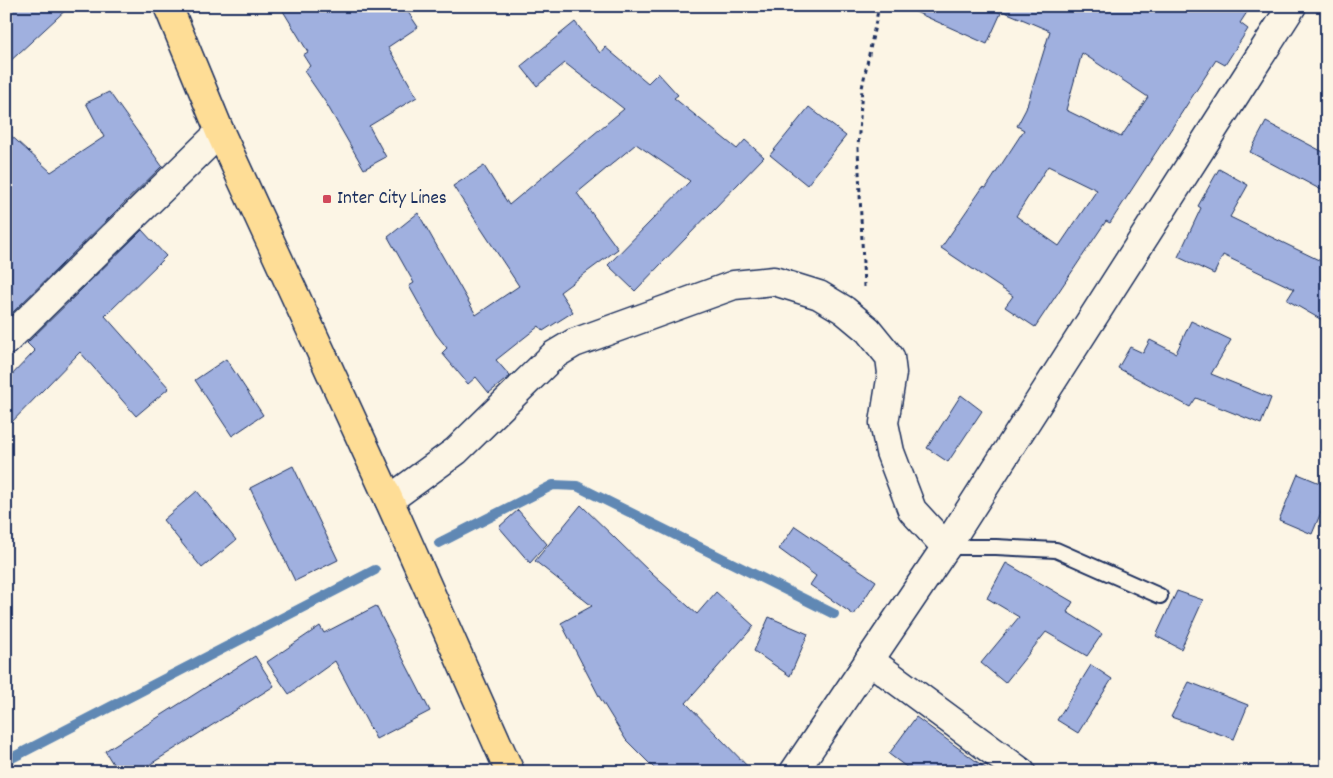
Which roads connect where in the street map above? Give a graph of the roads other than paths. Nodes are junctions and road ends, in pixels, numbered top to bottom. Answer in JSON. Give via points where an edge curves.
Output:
{"nodes":[{"id":1,"x":168,"y":6,"type":"edge"},
{"id":2,"x":1292,"y":6,"type":"edge"},
{"id":3,"x":220,"y":132,"type":"junction"},
{"id":4,"x":6,"y":340,"type":"edge"},
{"id":5,"x":390,"y":500,"type":"junction"},
{"id":6,"x":946,"y":547,"type":"junction"},
{"id":7,"x":1160,"y":596,"type":"dead end"},
{"id":8,"x":869,"y":660,"type":"junction"},
{"id":9,"x":510,"y":772,"type":"edge"},
{"id":10,"x":794,"y":772,"type":"edge"},
{"id":11,"x":1021,"y":772,"type":"edge"}],
"edges":[{"from":1,"to":3,"type":"main road"},
{"from":2,"to":6,"type":"street"},
{"from":3,"to":4,"type":"street"},
{"from":3,"to":5,"type":"main road"},
{"from":5,"to":6,"type":"street","via":[[456,451],[554,355],[574,343],[734,284],[774,281],[819,295],[844,310],[868,330],[890,357],[892,373],[884,423],[890,452],[912,510]]},
{"from":5,"to":9,"type":"main road"},
{"from":6,"to":7,"type":"lane","via":[[1056,550]]},
{"from":6,"to":8,"type":"street"},
{"from":8,"to":10,"type":"street"},
{"from":8,"to":11,"type":"street"}]}
